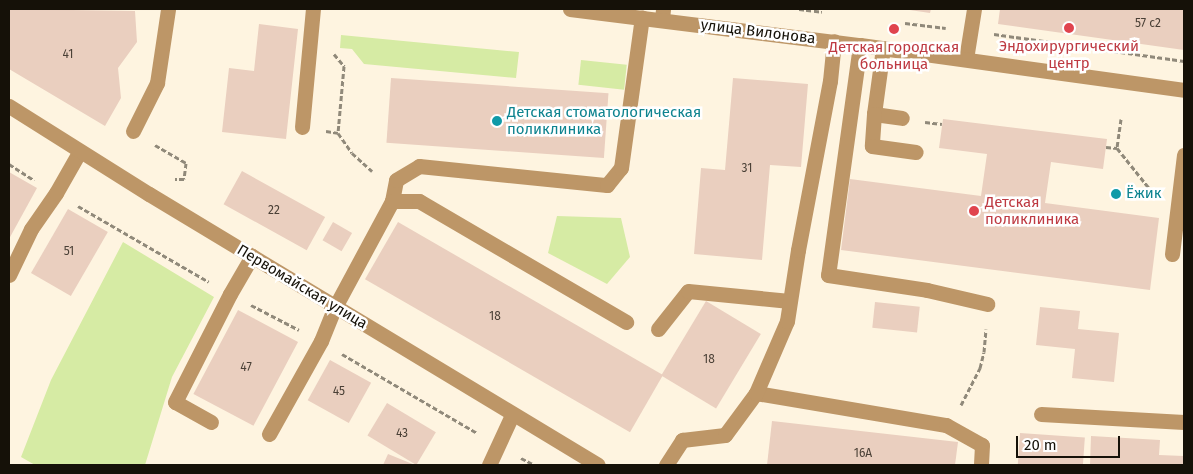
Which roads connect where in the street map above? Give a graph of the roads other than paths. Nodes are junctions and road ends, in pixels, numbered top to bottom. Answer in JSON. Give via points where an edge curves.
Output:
{"nodes":[{"id":1,"x":168,"y":9,"type":"edge"},
{"id":2,"x":313,"y":9,"type":"edge"},
{"id":3,"x":570,"y":9,"type":"edge"},
{"id":4,"x":974,"y":9,"type":"edge"},
{"id":5,"x":662,"y":14,"type":"edge"},
{"id":6,"x":642,"y":17,"type":"junction"},
{"id":7,"x":834,"y":42,"type":"junction"},
{"id":8,"x":860,"y":45,"type":"junction"},
{"id":9,"x":882,"y":48,"type":"junction"},
{"id":10,"x":966,"y":59,"type":"junction"},
{"id":11,"x":1184,"y":90,"type":"edge"},
{"id":12,"x":9,"y":106,"type":"edge"},
{"id":13,"x":874,"y":114,"type":"junction"},
{"id":14,"x":902,"y":118,"type":"dead end"},
{"id":15,"x":302,"y":127,"type":"road end"},
{"id":16,"x":133,"y":131,"type":"road end"},
{"id":17,"x":80,"y":151,"type":"junction"},
{"id":18,"x":916,"y":152,"type":"dead end"},
{"id":19,"x":1184,"y":155,"type":"edge"},
{"id":20,"x":392,"y":202,"type":"junction"},
{"id":21,"x":1172,"y":254,"type":"dead end"},
{"id":22,"x":252,"y":256,"type":"junction"},
{"id":23,"x":9,"y":275,"type":"edge"},
{"id":24,"x":790,"y":301,"type":"junction"},
{"id":25,"x":987,"y":304,"type":"road end"},
{"id":26,"x":335,"y":307,"type":"junction"},
{"id":27,"x":626,"y":322,"type":"dead end"},
{"id":28,"x":658,"y":329,"type":"dead end"},
{"id":29,"x":756,"y":393,"type":"junction"},
{"id":30,"x":1041,"y":414,"type":"dead end"},
{"id":31,"x":512,"y":415,"type":"junction"},
{"id":32,"x":211,"y":422,"type":"dead end"},
{"id":33,"x":1184,"y":422,"type":"edge"},
{"id":34,"x":269,"y":434,"type":"dead end"},
{"id":35,"x":488,"y":465,"type":"edge"},
{"id":36,"x":598,"y":465,"type":"edge"},
{"id":37,"x":666,"y":465,"type":"edge"},
{"id":38,"x":981,"y":465,"type":"edge"}],
"edges":[{"from":1,"to":16,"type":"street","via":[[157,82]]},
{"from":2,"to":15,"type":"street"},
{"from":3,"to":6,"type":"street","name":"улица Вилонова"},
{"from":4,"to":10,"type":"street"},
{"from":5,"to":6,"type":"street","name":"улица Вилонова"},
{"from":5,"to":7,"type":"street","name":"улица Вилонова"},
{"from":6,"to":20,"type":"street","via":[[621,168],[607,185],[419,166],[396,180]]},
{"from":7,"to":8,"type":"street","name":"улица Вилонова"},
{"from":7,"to":24,"type":"street","via":[[830,81]]},
{"from":8,"to":9,"type":"street","name":"улица Вилонова"},
{"from":8,"to":25,"type":"street","via":[[828,275],[928,290]]},
{"from":9,"to":10,"type":"street","name":"улица Вилонова"},
{"from":9,"to":13,"type":"street"},
{"from":10,"to":11,"type":"street","name":"улица Вилонова"},
{"from":12,"to":17,"type":"street","name":"Первомайская улица"},
{"from":13,"to":14,"type":"street"},
{"from":13,"to":18,"type":"street","via":[[872,146]]},
{"from":17,"to":22,"type":"street","name":"Первомайская улица"},
{"from":17,"to":23,"type":"street","via":[[31,229]]},
{"from":19,"to":21,"type":"street"},
{"from":20,"to":26,"type":"street"},
{"from":20,"to":27,"type":"street","via":[[419,201]]},
{"from":22,"to":26,"type":"street","name":"Первомайская улица"},
{"from":22,"to":32,"type":"street","via":[[175,402]]},
{"from":24,"to":28,"type":"street","via":[[688,291]]},
{"from":24,"to":29,"type":"street","via":[[787,321]]},
{"from":26,"to":31,"type":"street","name":"Первомайская улица"},
{"from":26,"to":34,"type":"street","via":[[321,341]]},
{"from":29,"to":37,"type":"street","via":[[725,435],[682,440]]},
{"from":29,"to":38,"type":"street","via":[[946,425],[982,445]]},
{"from":30,"to":33,"type":"street"},
{"from":31,"to":35,"type":"street"},
{"from":31,"to":36,"type":"street","name":"Первомайская улица"}]}
